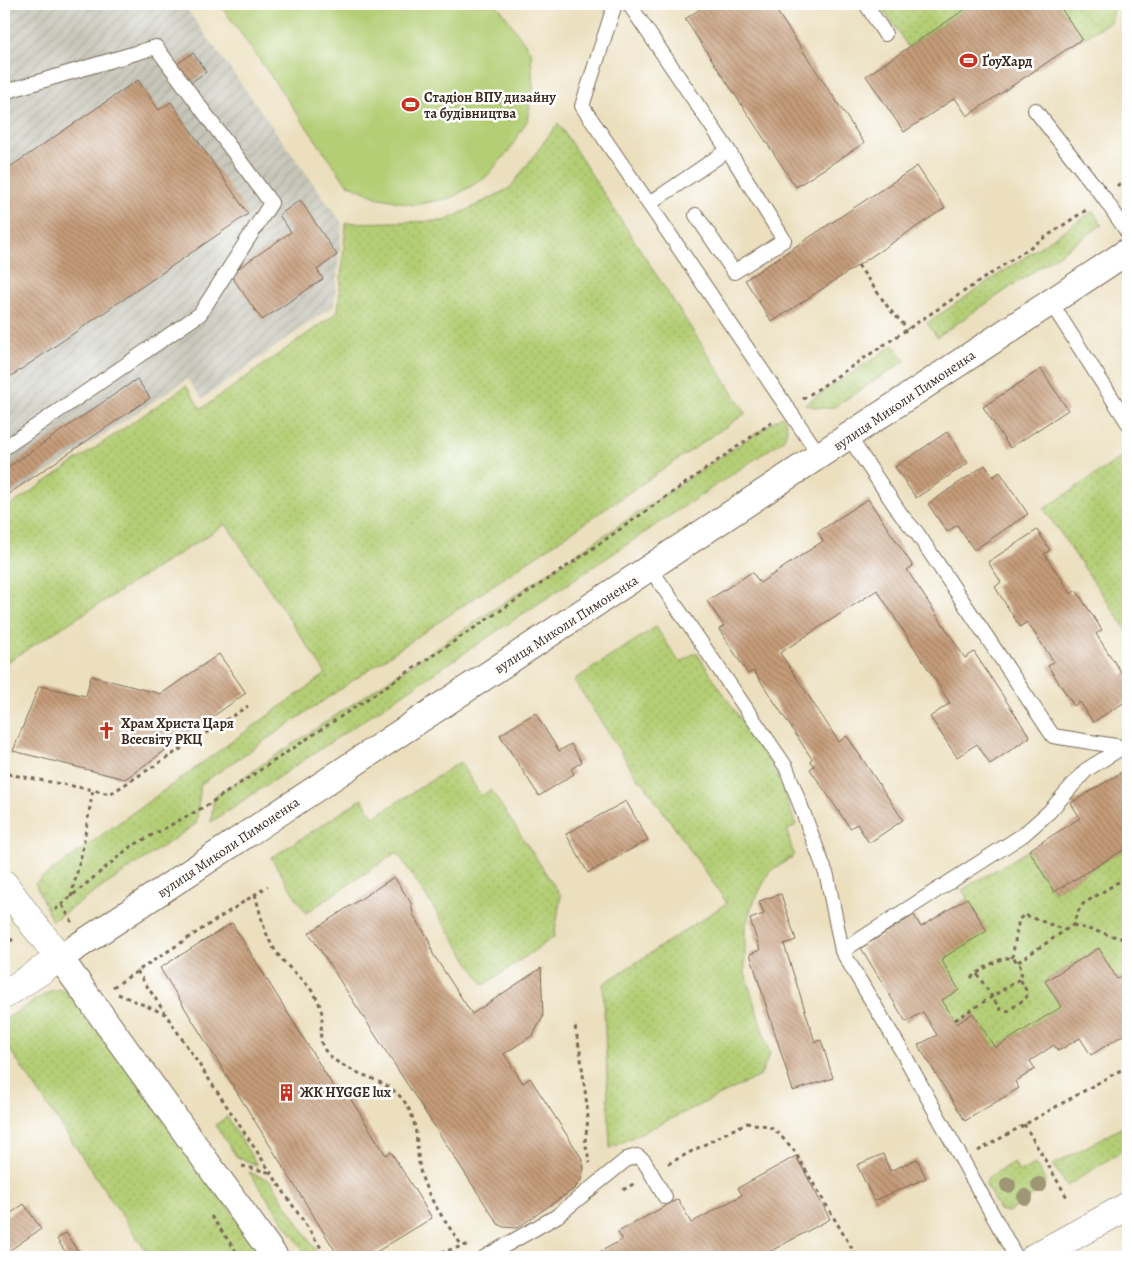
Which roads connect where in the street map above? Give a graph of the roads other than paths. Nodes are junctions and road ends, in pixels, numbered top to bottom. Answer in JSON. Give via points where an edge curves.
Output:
{"nodes":[{"id":1,"x":615,"y":4,"type":"edge"},
{"id":2,"x":629,"y":4,"type":"edge"},
{"id":3,"x":866,"y":4,"type":"edge"},
{"id":4,"x":885,"y":34,"type":"dead end"},
{"id":5,"x":4,"y":92,"type":"edge"},
{"id":6,"x":1035,"y":110,"type":"dead end"},
{"id":7,"x":728,"y":150,"type":"junction"},
{"id":8,"x":648,"y":204,"type":"junction"},
{"id":9,"x":696,"y":215,"type":"dead end"},
{"id":10,"x":1128,"y":233,"type":"edge"},
{"id":11,"x":1128,"y":251,"type":"edge"},
{"id":12,"x":1051,"y":303,"type":"junction"},
{"id":13,"x":1128,"y":422,"type":"edge"},
{"id":14,"x":848,"y":437,"type":"junction"},
{"id":15,"x":4,"y":448,"type":"edge"},
{"id":16,"x":820,"y":456,"type":"junction"},
{"id":17,"x":650,"y":568,"type":"junction"},
{"id":18,"x":1126,"y":747,"type":"edge"},
{"id":19,"x":4,"y":884,"type":"edge"},
{"id":20,"x":842,"y":952,"type":"junction"},
{"id":21,"x":60,"y":958,"type":"junction"},
{"id":22,"x":4,"y":995,"type":"edge"},
{"id":23,"x":665,"y":1197,"type":"dead end"},
{"id":24,"x":1128,"y":1206,"type":"edge"},
{"id":25,"x":275,"y":1257,"type":"edge"},
{"id":26,"x":485,"y":1257,"type":"edge"},
{"id":27,"x":1016,"y":1257,"type":"edge"},
{"id":28,"x":1035,"y":1257,"type":"edge"}],
"edges":[{"from":1,"to":8,"type":"lane","via":[[582,106]]},
{"from":2,"to":7,"type":"lane"},
{"from":3,"to":4,"type":"lane"},
{"from":5,"to":15,"type":"lane","via":[[156,47],[271,203],[200,314]]},
{"from":6,"to":10,"type":"lane"},
{"from":7,"to":8,"type":"lane"},
{"from":7,"to":9,"type":"lane","via":[[784,240],[734,272]]},
{"from":8,"to":16,"type":"lane"},
{"from":11,"to":12,"type":"street","name":"вулиця Миколи Пимоненка"},
{"from":12,"to":13,"type":"lane"},
{"from":12,"to":14,"type":"street","name":"вулиця Миколи Пимоненка"},
{"from":14,"to":16,"type":"street","name":"вулиця Миколи Пимоненка"},
{"from":14,"to":18,"type":"lane","via":[[917,533],[1053,736]]},
{"from":16,"to":17,"type":"street","name":"вулиця Миколи Пимоненка"},
{"from":17,"to":20,"type":"lane","via":[[786,767],[827,876]]},
{"from":17,"to":21,"type":"street","name":"вулиця Миколи Пимоненка"},
{"from":18,"to":20,"type":"lane","via":[[1086,770],[1049,812],[1023,835]]},
{"from":19,"to":21,"type":"street"},
{"from":20,"to":27,"type":"lane","via":[[903,1052]]},
{"from":21,"to":22,"type":"street","name":"вулиця Миколи Пимоненка"},
{"from":21,"to":25,"type":"street"},
{"from":23,"to":26,"type":"lane","via":[[644,1161],[636,1156],[627,1159],[557,1216]]},
{"from":24,"to":28,"type":"street"}]}
